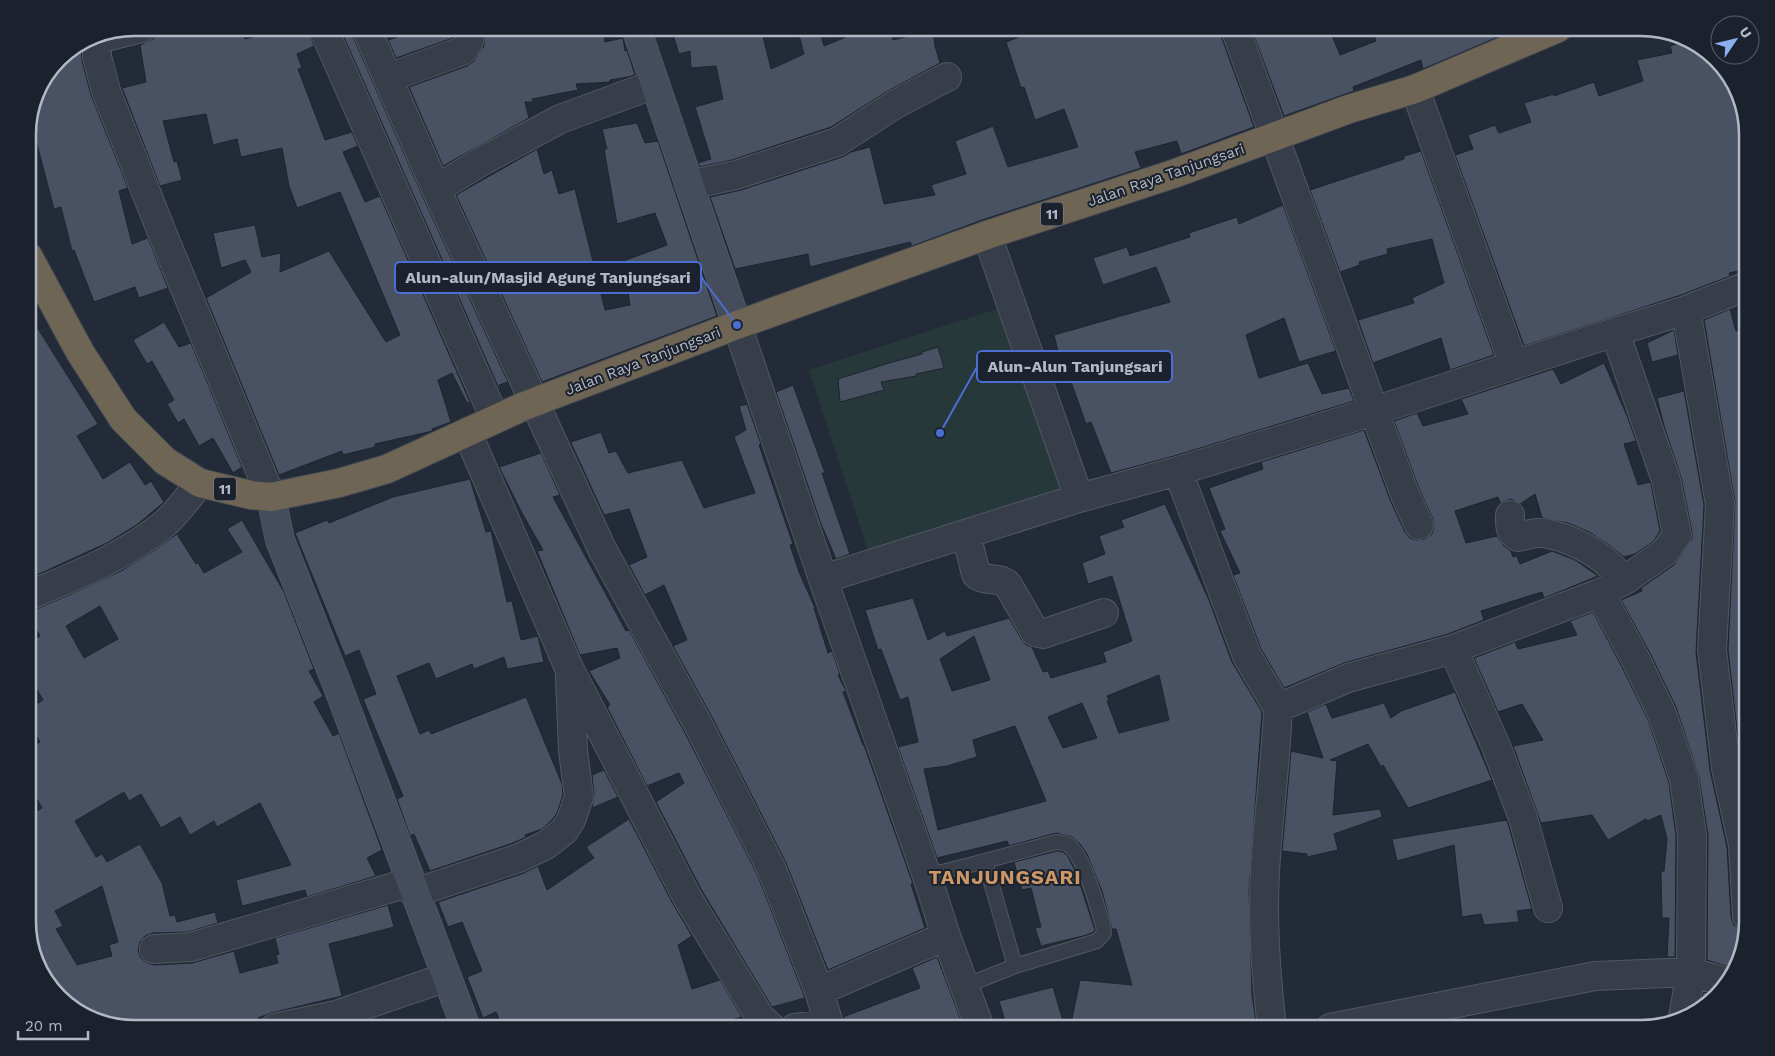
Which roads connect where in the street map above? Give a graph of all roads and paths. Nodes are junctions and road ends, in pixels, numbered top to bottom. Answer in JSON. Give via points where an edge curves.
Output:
{"nodes":[{"id":1,"x":327,"y":36,"type":"edge"},
{"id":2,"x":370,"y":36,"type":"edge"},
{"id":3,"x":471,"y":36,"type":"edge"},
{"id":4,"x":639,"y":36,"type":"edge"},
{"id":5,"x":1238,"y":36,"type":"edge"},
{"id":6,"x":1539,"y":36,"type":"edge"},
{"id":7,"x":97,"y":44,"type":"edge"},
{"id":8,"x":947,"y":77,"type":"dead end"},
{"id":9,"x":388,"y":78,"type":"junction"},
{"id":10,"x":655,"y":84,"type":"junction"},
{"id":11,"x":1415,"y":88,"type":"junction"},
{"id":12,"x":1275,"y":136,"type":"junction"},
{"id":13,"x":689,"y":185,"type":"junction"},
{"id":14,"x":436,"y":189,"type":"junction"},
{"id":15,"x":987,"y":235,"type":"junction"},
{"id":16,"x":36,"y":271,"type":"edge"},
{"id":17,"x":1739,"y":289,"type":"edge"},
{"id":18,"x":1686,"y":310,"type":"junction"},
{"id":19,"x":737,"y":325,"type":"junction"},
{"id":20,"x":1614,"y":332,"type":"junction"},
{"id":21,"x":1514,"y":365,"type":"junction"},
{"id":22,"x":1374,"y":411,"type":"junction"},
{"id":23,"x":495,"y":419,"type":"junction"},
{"id":24,"x":467,"y":432,"type":"junction"},
{"id":25,"x":1178,"y":471,"type":"junction"},
{"id":26,"x":200,"y":483,"type":"junction"},
{"id":27,"x":271,"y":497,"type":"junction"},
{"id":28,"x":1079,"y":498,"type":"junction"},
{"id":29,"x":1510,"y":515,"type":"dead end"},
{"id":30,"x":1419,"y":525,"type":"dead end"},
{"id":31,"x":966,"y":534,"type":"junction"},
{"id":32,"x":824,"y":579,"type":"junction"},
{"id":33,"x":1625,"y":580,"type":"junction"},
{"id":34,"x":36,"y":592,"type":"edge"},
{"id":35,"x":1600,"y":593,"type":"junction"},
{"id":36,"x":1104,"y":613,"type":"dead end"},
{"id":37,"x":1453,"y":649,"type":"junction"},
{"id":38,"x":569,"y":668,"type":"junction"},
{"id":39,"x":1278,"y":708,"type":"junction"},
{"id":40,"x":1739,"y":827,"type":"edge"},
{"id":41,"x":985,"y":861,"type":"junction"},
{"id":42,"x":927,"y":876,"type":"junction"},
{"id":43,"x":413,"y":888,"type":"junction"},
{"id":44,"x":1548,"y":908,"type":"dead end"},
{"id":45,"x":946,"y":936,"type":"junction"},
{"id":46,"x":154,"y":949,"type":"dead end"},
{"id":47,"x":1015,"y":966,"type":"junction"},
{"id":48,"x":1690,"y":972,"type":"junction"},
{"id":49,"x":447,"y":977,"type":"junction"},
{"id":50,"x":1719,"y":980,"type":"edge"},
{"id":51,"x":965,"y":986,"type":"junction"},
{"id":52,"x":819,"y":991,"type":"junction"},
{"id":53,"x":1684,"y":1009,"type":"edge"},
{"id":54,"x":312,"y":1020,"type":"edge"},
{"id":55,"x":463,"y":1020,"type":"edge"},
{"id":56,"x":765,"y":1020,"type":"edge"},
{"id":57,"x":828,"y":1020,"type":"edge"},
{"id":58,"x":977,"y":1020,"type":"edge"},
{"id":59,"x":1271,"y":1020,"type":"edge"},
{"id":60,"x":1371,"y":1020,"type":"edge"}],
"edges":[{"from":1,"to":23,"type":"street"},
{"from":2,"to":9,"type":"street"},
{"from":3,"to":9,"type":"street","via":[[462,51]]},
{"from":4,"to":10,"type":"street"},
{"from":5,"to":12,"type":"street"},
{"from":6,"to":11,"type":"highway","name":"Jalan Raya Tanjungsari","number":"11"},
{"from":7,"to":27,"type":"street","via":[[106,91]]},
{"from":8,"to":13,"type":"street","via":[[894,105],[837,142],[736,175]]},
{"from":9,"to":14,"type":"street"},
{"from":10,"to":13,"type":"street"},
{"from":10,"to":14,"type":"street","via":[[560,119]]},
{"from":11,"to":12,"type":"highway","name":"Jalan Raya Tanjungsari","number":"11"},
{"from":11,"to":21,"type":"street"},
{"from":12,"to":15,"type":"highway","name":"Jalan Raya Tanjungsari","number":"11","via":[[1176,173]]},
{"from":12,"to":22,"type":"street"},
{"from":13,"to":19,"type":"street"},
{"from":14,"to":52,"type":"street","via":[[602,550],[699,726],[772,870]]},
{"from":15,"to":19,"type":"highway","name":"Jalan Raya Tanjungsari","number":"11"},
{"from":15,"to":28,"type":"street"},
{"from":16,"to":26,"type":"highway","number":"11","via":[[80,352],[123,419],[165,461]]},
{"from":17,"to":18,"type":"street"},
{"from":18,"to":20,"type":"street"},
{"from":18,"to":40,"type":"street","via":[[1720,504],[1712,650],[1726,768]]},
{"from":19,"to":23,"type":"highway","name":"Jalan Raya Tanjungsari","number":"11"},
{"from":19,"to":32,"type":"street"},
{"from":20,"to":21,"type":"street"},
{"from":20,"to":33,"type":"street","via":[[1666,480],[1677,535],[1664,552]]},
{"from":21,"to":22,"type":"street"},
{"from":22,"to":25,"type":"street"},
{"from":22,"to":30,"type":"street"},
{"from":23,"to":24,"type":"highway","number":"11"},
{"from":24,"to":27,"type":"highway","number":"11","via":[[387,468],[339,483]]},
{"from":24,"to":38,"type":"street"},
{"from":25,"to":28,"type":"street"},
{"from":25,"to":39,"type":"street","via":[[1247,656]]},
{"from":26,"to":27,"type":"highway","number":"11"},
{"from":26,"to":34,"type":"street","via":[[163,525],[119,556]]},
{"from":27,"to":43,"type":"street","via":[[280,540]]},
{"from":28,"to":31,"type":"street"},
{"from":29,"to":33,"type":"street","via":[[1510,526],[1518,538],[1537,533],[1562,537],[1604,560]]},
{"from":31,"to":32,"type":"street"},
{"from":31,"to":36,"type":"street","via":[[976,574],[1001,579],[1008,584],[1035,632],[1043,634]]},
{"from":32,"to":42,"type":"street"},
{"from":33,"to":35,"type":"street"},
{"from":35,"to":37,"type":"street"},
{"from":35,"to":48,"type":"street","via":[[1662,714],[1684,779],[1692,835]]},
{"from":37,"to":39,"type":"street","via":[[1348,678]]},
{"from":37,"to":44,"type":"street","via":[[1496,746],[1523,818]]},
{"from":38,"to":43,"type":"street","via":[[579,797],[564,831],[546,845],[519,858]]},
{"from":38,"to":56,"type":"street","via":[[687,897]]},
{"from":39,"to":59,"type":"street","via":[[1265,873],[1264,952]]},
{"from":41,"to":42,"type":"lane"},
{"from":41,"to":47,"type":"lane"},
{"from":41,"to":47,"type":"lane","via":[[1056,842],[1067,844],[1085,869],[1103,926],[1104,933],[1098,941]]},
{"from":42,"to":45,"type":"street"},
{"from":43,"to":46,"type":"street","via":[[191,947]]},
{"from":43,"to":49,"type":"street"},
{"from":45,"to":51,"type":"street"},
{"from":45,"to":52,"type":"street"},
{"from":47,"to":51,"type":"lane"},
{"from":48,"to":50,"type":"street"},
{"from":48,"to":53,"type":"street"},
{"from":48,"to":60,"type":"street","via":[[1596,976]]},
{"from":49,"to":54,"type":"street"},
{"from":49,"to":55,"type":"street"},
{"from":51,"to":58,"type":"street"},
{"from":52,"to":57,"type":"street"}]}
